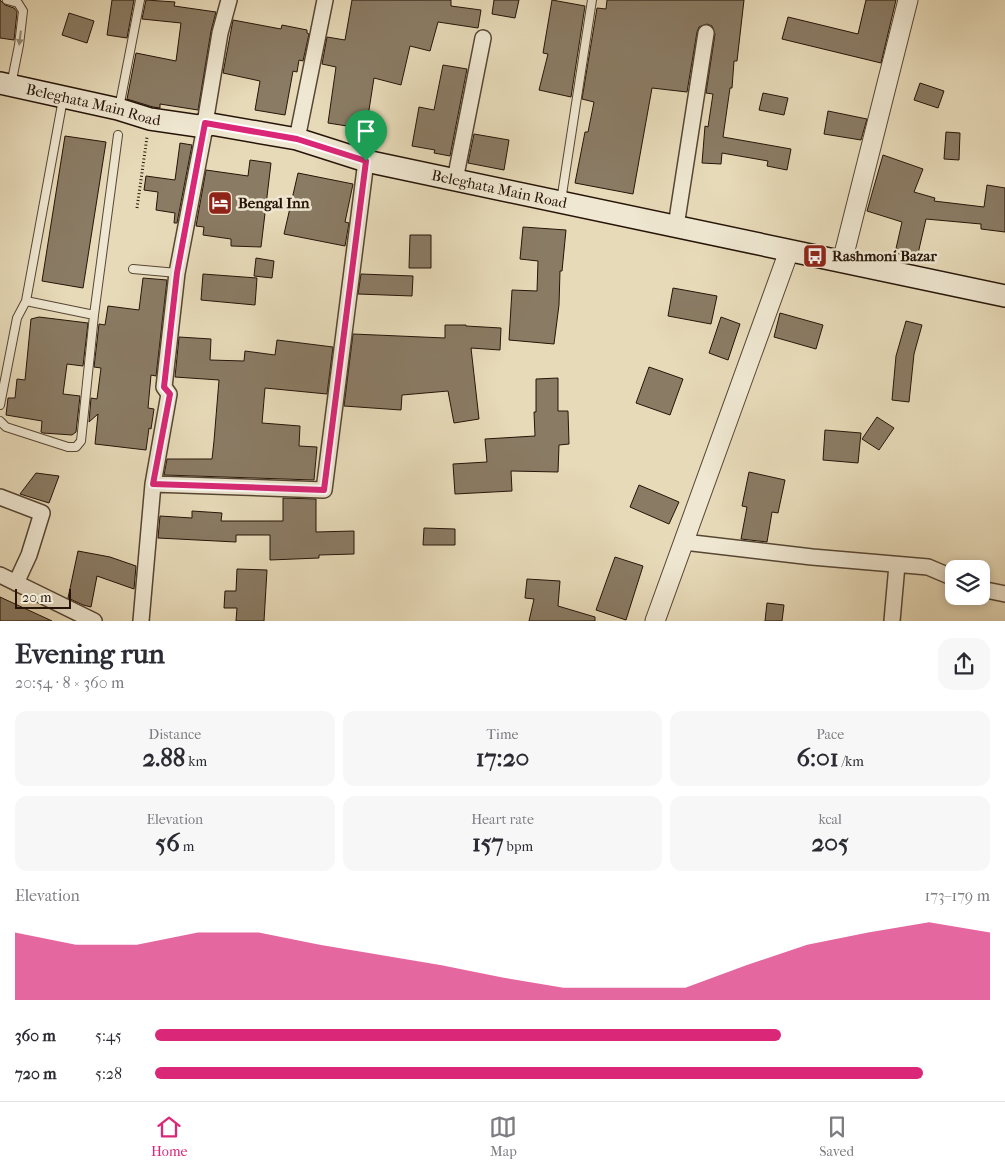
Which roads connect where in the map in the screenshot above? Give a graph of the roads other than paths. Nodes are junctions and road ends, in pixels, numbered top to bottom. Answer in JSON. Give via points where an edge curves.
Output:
{"nodes":[{"id":1,"x":7,"y":0,"type":"edge"},
{"id":2,"x":140,"y":0,"type":"edge"},
{"id":3,"x":229,"y":0,"type":"edge"},
{"id":4,"x":325,"y":0,"type":"edge"},
{"id":5,"x":592,"y":0,"type":"edge"},
{"id":6,"x":908,"y":0,"type":"edge"},
{"id":7,"x":706,"y":32,"type":"dead end"},
{"id":8,"x":483,"y":38,"type":"dead end"},
{"id":9,"x":5,"y":84,"type":"edge"},
{"id":10,"x":64,"y":97,"type":"junction"},
{"id":11,"x":118,"y":110,"type":"junction"},
{"id":12,"x":205,"y":125,"type":"junction"},
{"id":13,"x":118,"y":135,"type":"dead end"},
{"id":14,"x":297,"y":139,"type":"junction"},
{"id":15,"x":366,"y":161,"type":"junction"},
{"id":16,"x":455,"y":180,"type":"junction"},
{"id":17,"x":561,"y":202,"type":"junction"},
{"id":18,"x":676,"y":226,"type":"junction"},
{"id":19,"x":789,"y":250,"type":"junction"},
{"id":20,"x":842,"y":262,"type":"junction"},
{"id":21,"x":133,"y":269,"type":"dead end"},
{"id":22,"x":177,"y":273,"type":"junction"},
{"id":23,"x":1005,"y":296,"type":"edge"},
{"id":24,"x":26,"y":302,"type":"junction"},
{"id":25,"x":94,"y":315,"type":"junction"},
{"id":26,"x":0,"y":406,"type":"edge"},
{"id":27,"x":0,"y":422,"type":"edge"},
{"id":28,"x":153,"y":484,"type":"junction"},
{"id":29,"x":0,"y":497,"type":"edge"},
{"id":30,"x":684,"y":542,"type":"junction"},
{"id":31,"x":897,"y":565,"type":"junction"},
{"id":32,"x":945,"y":574,"type":"edge"},
{"id":33,"x":0,"y":575,"type":"edge"},
{"id":34,"x":16,"y":583,"type":"junction"},
{"id":35,"x":990,"y":591,"type":"edge"},
{"id":36,"x":1005,"y":594,"type":"edge"},
{"id":37,"x":94,"y":621,"type":"edge"},
{"id":38,"x":142,"y":621,"type":"edge"},
{"id":39,"x":654,"y":621,"type":"edge"},
{"id":40,"x":892,"y":621,"type":"edge"}],
"edges":[{"from":1,"to":9,"type":"lane","one_way":true,"via":[[18,3],[23,11],[19,45]]},
{"from":2,"to":11,"type":"lane"},
{"from":3,"to":12,"type":"street","via":[[220,32]]},
{"from":4,"to":14,"type":"street"},
{"from":5,"to":17,"type":"lane"},
{"from":6,"to":20,"type":"street"},
{"from":7,"to":18,"type":"street"},
{"from":8,"to":16,"type":"street"},
{"from":9,"to":10,"type":"main road","name":"Beleghata Main Road"},
{"from":10,"to":11,"type":"main road","name":"Beleghata Main Road"},
{"from":10,"to":24,"type":"lane"},
{"from":11,"to":12,"type":"main road","name":"Beleghata Main Road","via":[[150,119]]},
{"from":12,"to":14,"type":"main road","name":"Beleghata Main Road"},
{"from":12,"to":22,"type":"street"},
{"from":13,"to":25,"type":"lane"},
{"from":14,"to":15,"type":"main road","name":"Beleghata Main Road"},
{"from":15,"to":16,"type":"main road","name":"Beleghata Main Road"},
{"from":15,"to":28,"type":"street","via":[[324,490]]},
{"from":16,"to":17,"type":"main road","name":"Beleghata Main Road"},
{"from":17,"to":18,"type":"main road","name":"Beleghata Main Road"},
{"from":18,"to":19,"type":"main road","name":"Beleghata Main Road"},
{"from":19,"to":20,"type":"main road","name":"Beleghata Main Road"},
{"from":19,"to":30,"type":"street"},
{"from":20,"to":23,"type":"main road","name":"Beleghata Main Road"},
{"from":21,"to":22,"type":"lane"},
{"from":22,"to":28,"type":"street","via":[[164,387],[170,394]]},
{"from":24,"to":25,"type":"lane"},
{"from":24,"to":26,"type":"lane","via":[[17,318]]},
{"from":25,"to":27,"type":"lane","via":[[81,441],[76,447],[6,427]]},
{"from":28,"to":38,"type":"street"},
{"from":29,"to":34,"type":"street","via":[[42,513]]},
{"from":30,"to":31,"type":"street"},
{"from":30,"to":39,"type":"street"},
{"from":31,"to":32,"type":"street","via":[[928,567]]},
{"from":31,"to":40,"type":"street"},
{"from":33,"to":34,"type":"street"},
{"from":34,"to":37,"type":"street"},
{"from":35,"to":36,"type":"street"}]}
